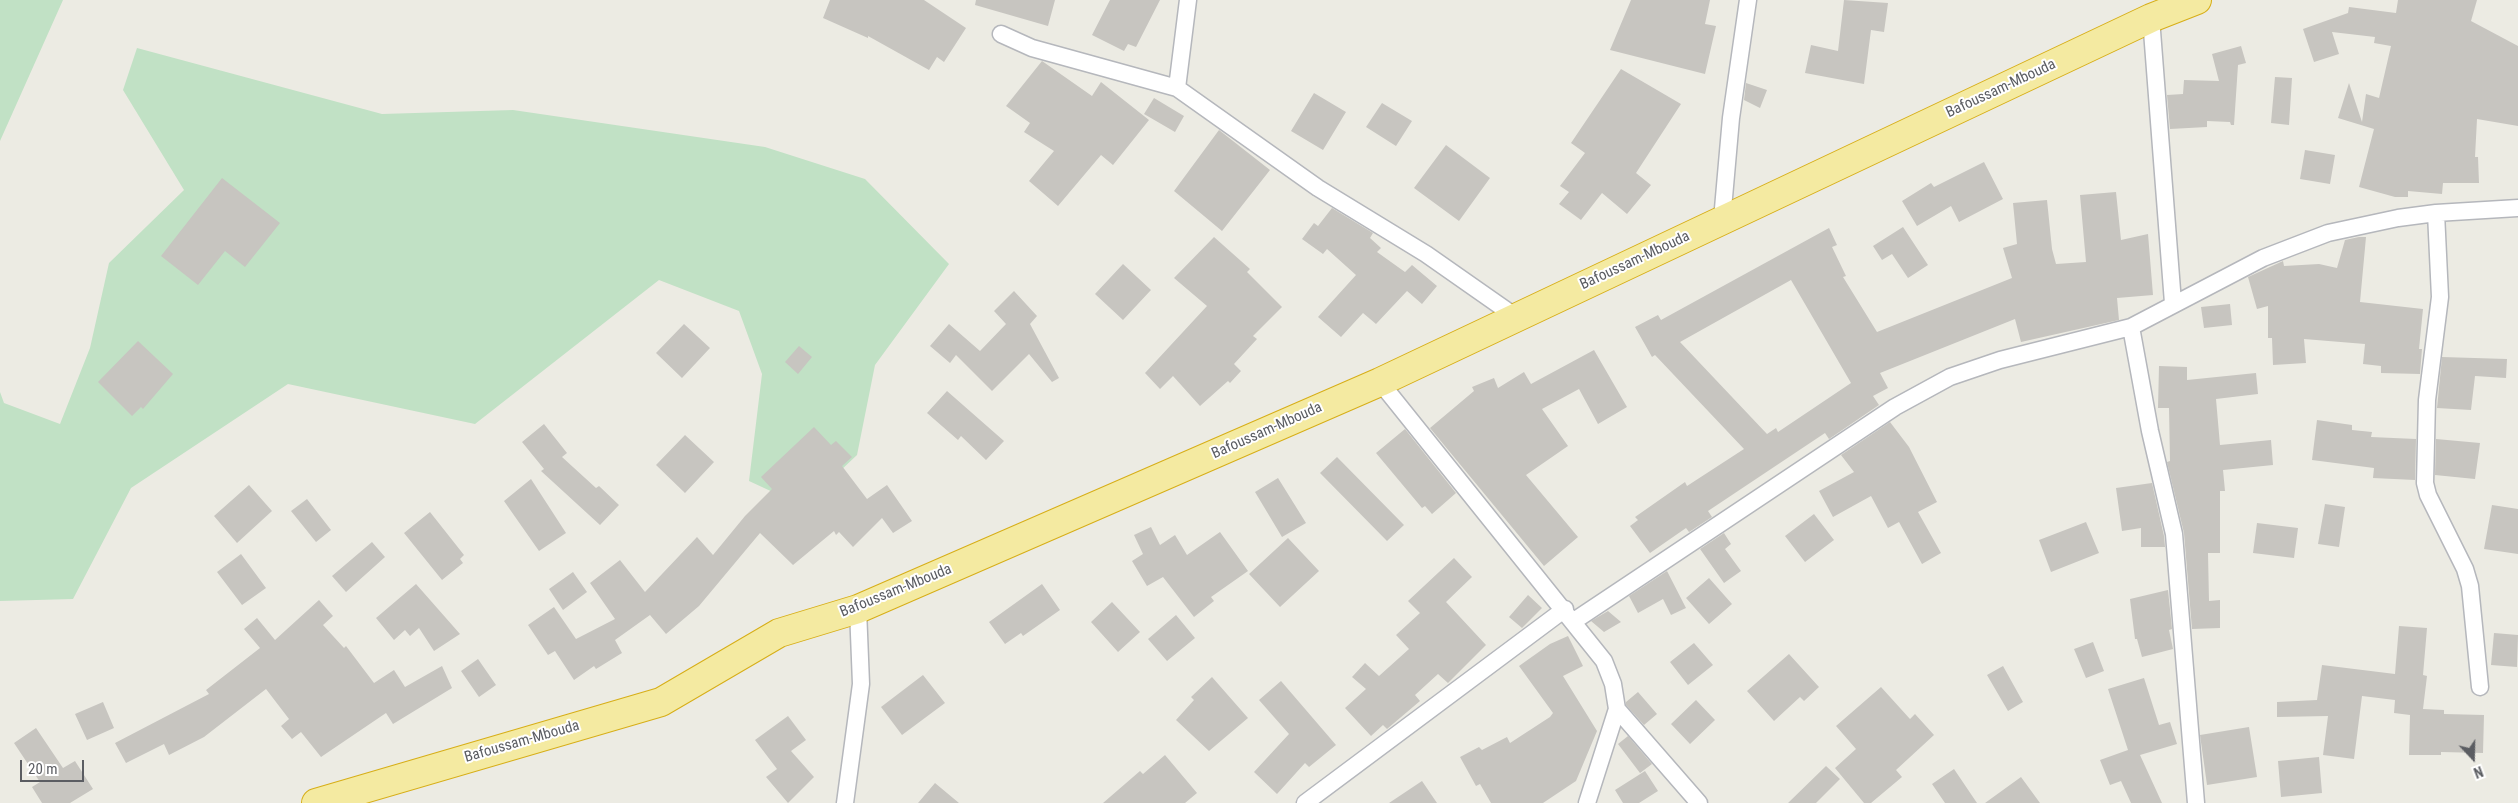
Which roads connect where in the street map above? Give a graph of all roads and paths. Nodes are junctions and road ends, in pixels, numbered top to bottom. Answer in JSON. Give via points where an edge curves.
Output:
{"nodes":[{"id":1,"x":1188,"y":0,"type":"edge"},
{"id":2,"x":1748,"y":0,"type":"edge"},
{"id":3,"x":2197,"y":0,"type":"edge"},
{"id":4,"x":2151,"y":18,"type":"junction"},
{"id":5,"x":1001,"y":34,"type":"dead end"},
{"id":6,"x":1177,"y":88,"type":"junction"},
{"id":7,"x":2518,"y":208,"type":"edge"},
{"id":8,"x":2436,"y":213,"type":"junction"},
{"id":9,"x":1722,"y":220,"type":"junction"},
{"id":10,"x":2173,"y":304,"type":"junction"},
{"id":11,"x":1516,"y":316,"type":"junction"},
{"id":12,"x":2131,"y":327,"type":"junction"},
{"id":13,"x":1380,"y":382,"type":"junction"},
{"id":14,"x":858,"y":609,"type":"junction"},
{"id":15,"x":1569,"y":616,"type":"junction"},
{"id":16,"x":2480,"y":688,"type":"dead end"},
{"id":17,"x":1617,"y":709,"type":"junction"},
{"id":18,"x":316,"y":803,"type":"edge"},
{"id":19,"x":845,"y":803,"type":"edge"},
{"id":20,"x":1306,"y":803,"type":"edge"},
{"id":21,"x":1587,"y":803,"type":"edge"},
{"id":22,"x":1699,"y":803,"type":"edge"},
{"id":23,"x":2196,"y":803,"type":"edge"}],
"edges":[{"from":1,"to":6,"type":"street"},
{"from":2,"to":9,"type":"street","via":[[1731,118]]},
{"from":3,"to":4,"type":"highway","name":"Bafoussam-Mbouda"},
{"from":4,"to":9,"type":"highway","name":"Bafoussam-Mbouda"},
{"from":4,"to":10,"type":"street"},
{"from":5,"to":6,"type":"street","via":[[1032,48]]},
{"from":6,"to":11,"type":"street","via":[[1318,188]]},
{"from":7,"to":8,"type":"street"},
{"from":8,"to":10,"type":"street","via":[[2328,233],[2262,258]]},
{"from":8,"to":16,"type":"street","via":[[2440,297],[2427,400],[2425,483],[2470,586]]},
{"from":9,"to":11,"type":"highway","name":"Bafoussam-Mbouda"},
{"from":10,"to":12,"type":"street"},
{"from":11,"to":13,"type":"highway","name":"Bafoussam-Mbouda"},
{"from":12,"to":15,"type":"street","via":[[2000,360],[1950,377],[1895,407]]},
{"from":12,"to":23,"type":"street","via":[[2150,431],[2174,534]]},
{"from":13,"to":14,"type":"highway","name":"Bafoussam-Mbouda"},
{"from":13,"to":15,"type":"street"},
{"from":14,"to":18,"type":"highway","name":"Bafoussam-Mbouda","via":[[779,633],[661,702]]},
{"from":14,"to":19,"type":"street","via":[[861,684]]},
{"from":15,"to":17,"type":"street","via":[[1604,661],[1613,684]]},
{"from":15,"to":20,"type":"street"},
{"from":17,"to":21,"type":"street"},
{"from":17,"to":22,"type":"street"}]}
